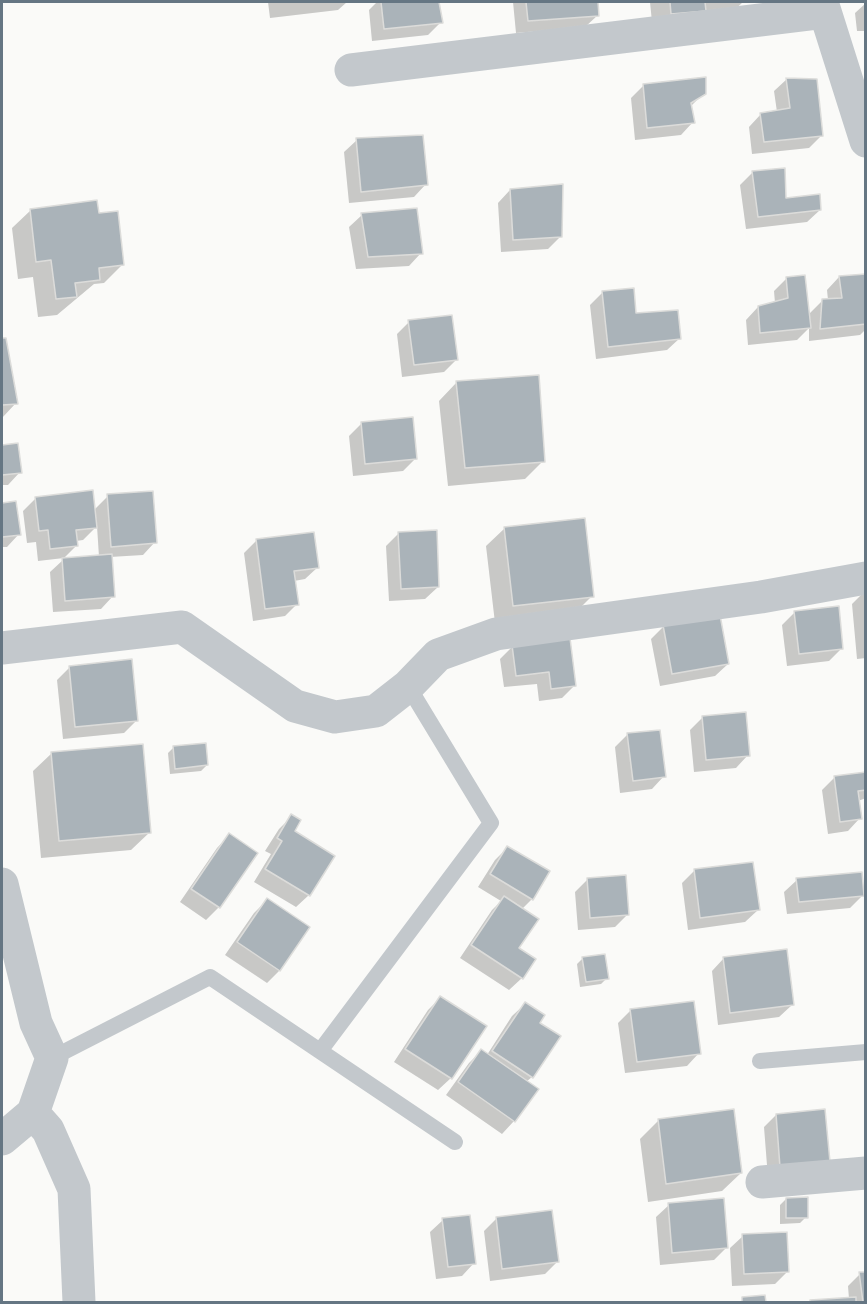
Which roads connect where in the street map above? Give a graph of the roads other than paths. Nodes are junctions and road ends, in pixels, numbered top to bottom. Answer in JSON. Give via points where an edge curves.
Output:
{"nodes":[{"id":1,"x":824,"y":7,"type":"edge"},
{"id":2,"x":351,"y":70,"type":"dead end"},
{"id":3,"x":866,"y":141,"type":"edge"},
{"id":4,"x":866,"y":578,"type":"edge"},
{"id":5,"x":2,"y":648,"type":"edge"},
{"id":6,"x":408,"y":686,"type":"junction"},
{"id":7,"x":2,"y":884,"type":"edge"},
{"id":8,"x":320,"y":1051,"type":"junction"},
{"id":9,"x":866,"y":1052,"type":"edge"},
{"id":10,"x":52,"y":1058,"type":"junction"},
{"id":11,"x":760,"y":1061,"type":"dead end"},
{"id":12,"x":33,"y":1113,"type":"junction"},
{"id":13,"x":2,"y":1139,"type":"edge"},
{"id":14,"x":455,"y":1142,"type":"dead end"},
{"id":15,"x":866,"y":1173,"type":"edge"},
{"id":16,"x":762,"y":1182,"type":"dead end"},
{"id":17,"x":79,"y":1302,"type":"edge"}],
"edges":[{"from":1,"to":2,"type":"street"},
{"from":1,"to":3,"type":"street"},
{"from":4,"to":6,"type":"street","via":[[761,597],[496,634],[438,655]]},
{"from":5,"to":6,"type":"street","via":[[182,627],[295,706],[335,717],[376,711]]},
{"from":6,"to":8,"type":"lane","via":[[491,823]]},
{"from":7,"to":10,"type":"street","via":[[36,1023]]},
{"from":8,"to":10,"type":"lane","via":[[210,977]]},
{"from":8,"to":14,"type":"lane"},
{"from":9,"to":11,"type":"lane"},
{"from":10,"to":12,"type":"street"},
{"from":12,"to":13,"type":"street"},
{"from":12,"to":17,"type":"street","via":[[48,1130],[74,1189]]},
{"from":15,"to":16,"type":"street"}]}
